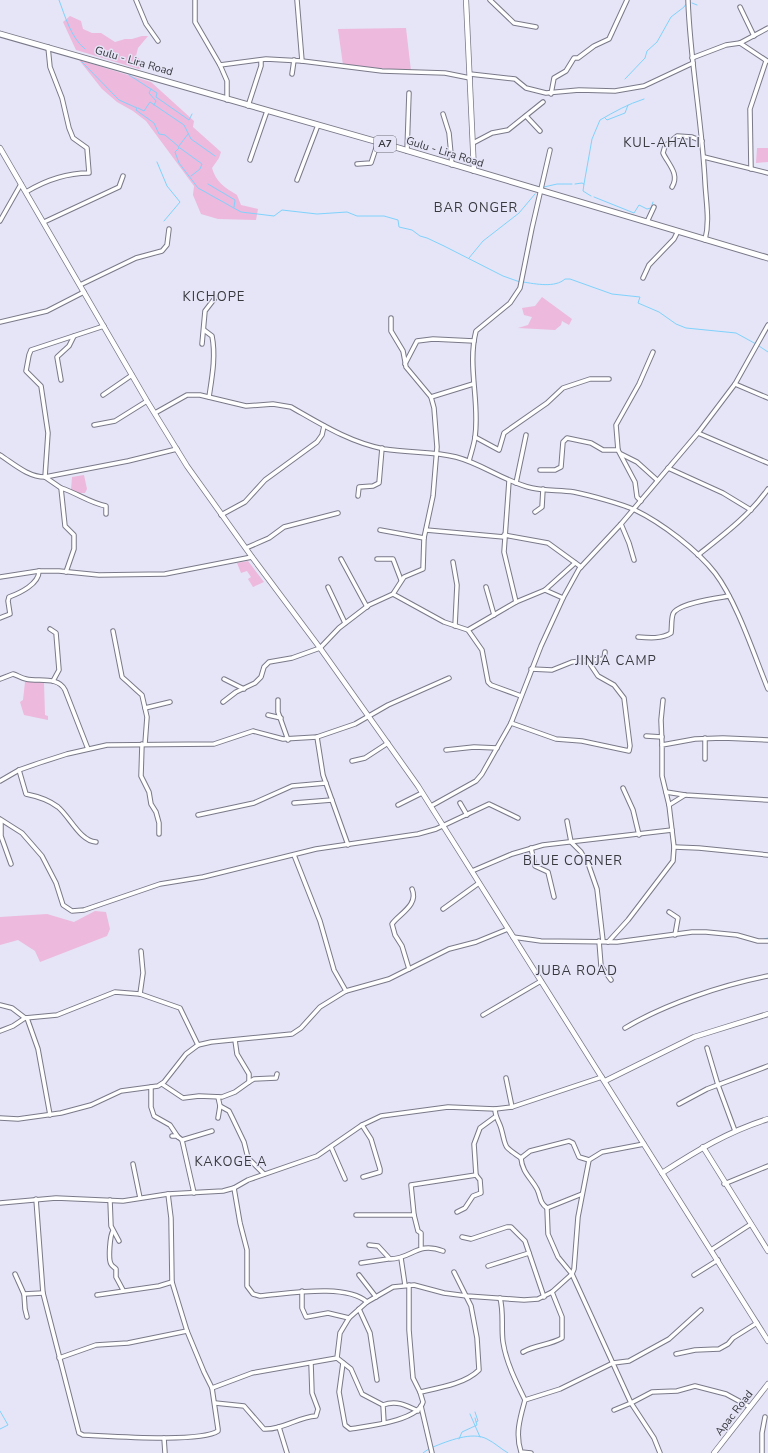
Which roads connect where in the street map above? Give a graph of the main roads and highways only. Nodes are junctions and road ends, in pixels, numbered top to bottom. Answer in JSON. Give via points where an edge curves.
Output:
{"nodes":[{"id":1,"x":0,"y":34,"type":"edge"},
{"id":2,"x":768,"y":258,"type":"edge"}],
"edges":[{"from":1,"to":2,"type":"main road","name":"Gulu - Lira Road","number":"A7","via":[[407,150]]}]}
